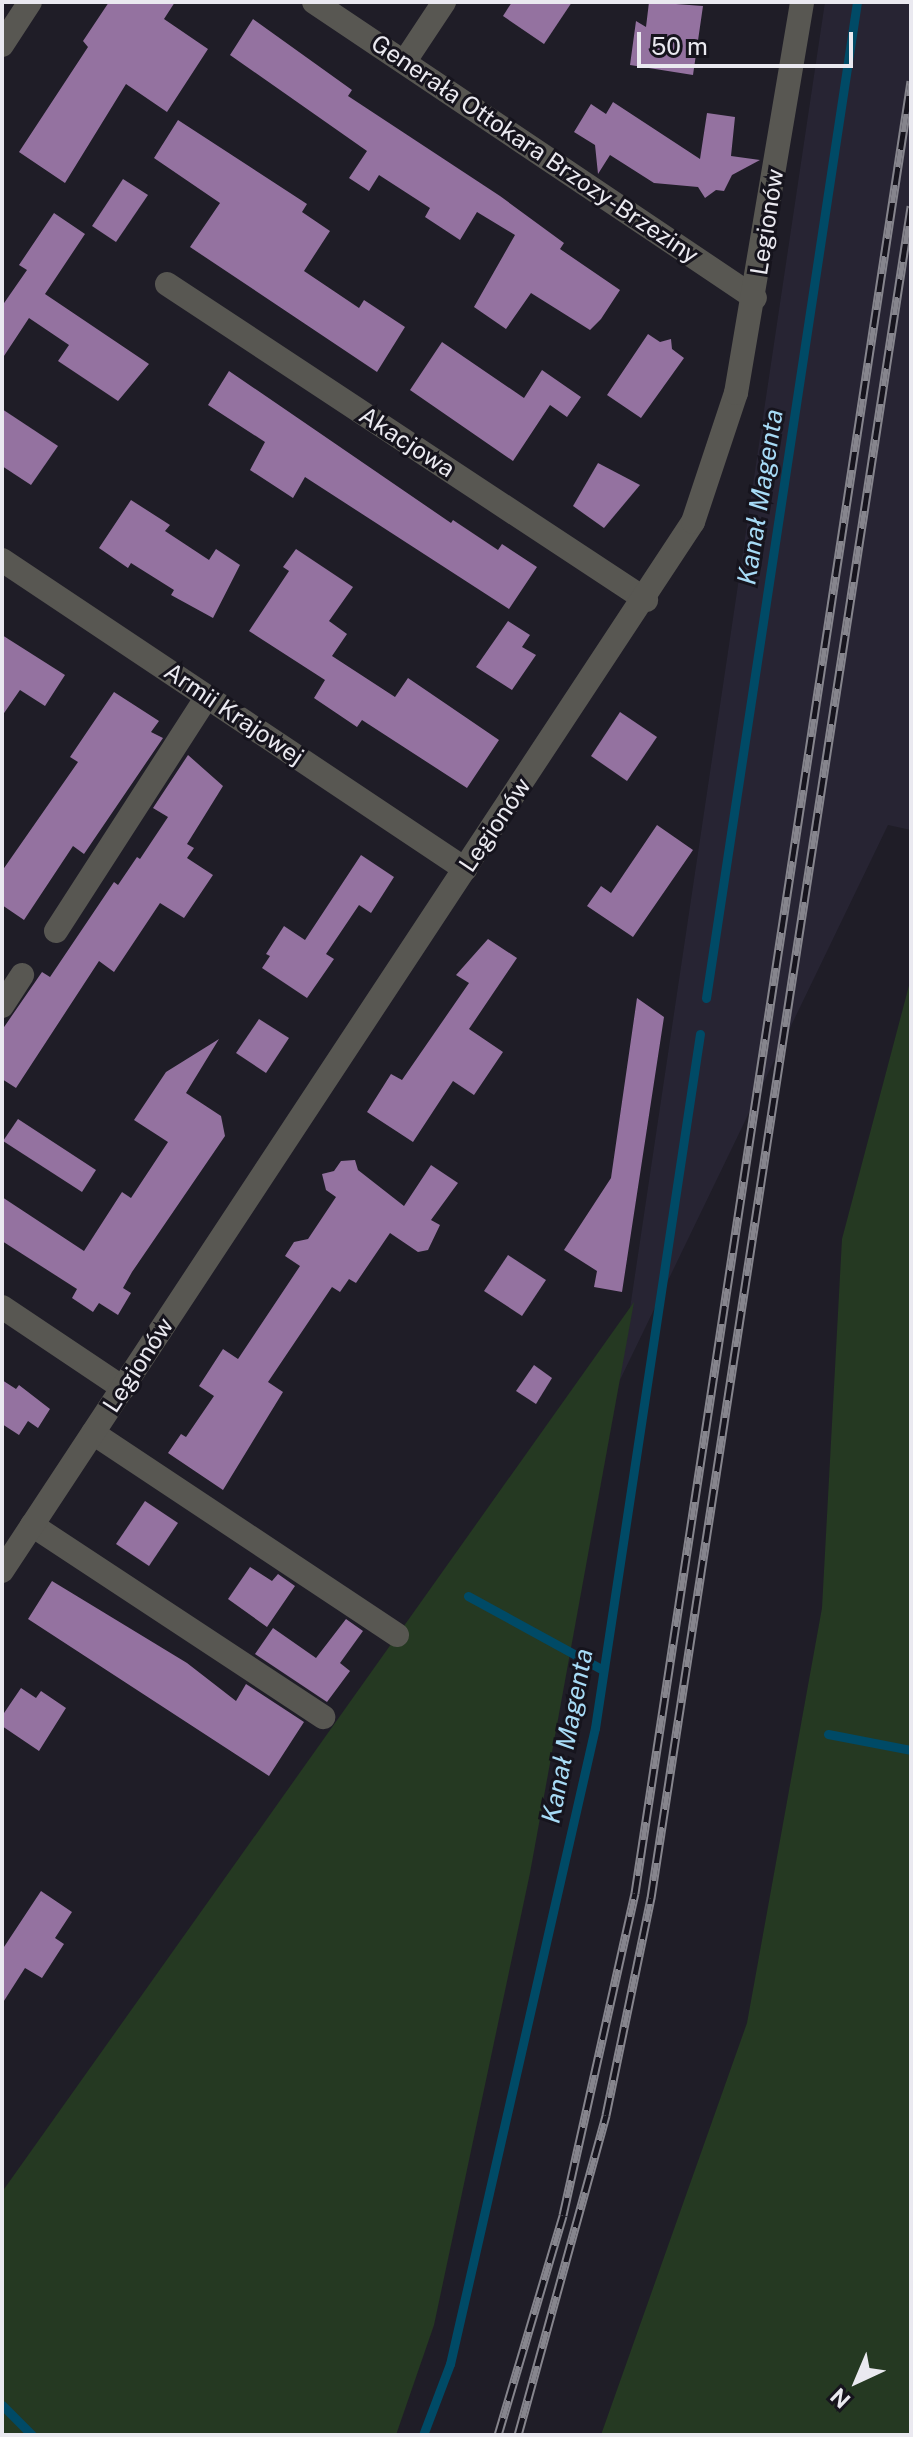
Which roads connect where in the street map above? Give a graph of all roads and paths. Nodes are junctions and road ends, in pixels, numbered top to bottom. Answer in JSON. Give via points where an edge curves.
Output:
{"nodes":[{"id":1,"x":30,"y":2,"type":"edge"},
{"id":2,"x":314,"y":2,"type":"edge"},
{"id":3,"x":444,"y":2,"type":"edge"},
{"id":4,"x":802,"y":2,"type":"edge"},
{"id":5,"x":2,"y":45,"type":"edge"},
{"id":6,"x":405,"y":61,"type":"junction"},
{"id":7,"x":167,"y":284,"type":"dead end"},
{"id":8,"x":755,"y":298,"type":"junction"},
{"id":9,"x":2,"y":560,"type":"edge"},
{"id":10,"x":646,"y":600,"type":"junction"},
{"id":11,"x":207,"y":697,"type":"junction"},
{"id":12,"x":465,"y":869,"type":"junction"},
{"id":13,"x":56,"y":931,"type":"dead end"},
{"id":14,"x":22,"y":975,"type":"dead end"},
{"id":15,"x":2,"y":1006,"type":"edge"},
{"id":16,"x":2,"y":1307,"type":"edge"},
{"id":17,"x":123,"y":1388,"type":"junction"},
{"id":18,"x":93,"y":1433,"type":"junction"},
{"id":19,"x":32,"y":1525,"type":"junction"},
{"id":20,"x":2,"y":1571,"type":"edge"},
{"id":21,"x":397,"y":1635,"type":"dead end"},
{"id":22,"x":323,"y":1717,"type":"dead end"}],
"edges":[{"from":1,"to":5,"type":"street"},
{"from":2,"to":6,"type":"street","name":"Generała Ottokara Brzozy-Brzeziny"},
{"from":3,"to":6,"type":"street"},
{"from":4,"to":8,"type":"street","name":"Legionów"},
{"from":6,"to":8,"type":"street","name":"Generała Ottokara Brzozy-Brzeziny"},
{"from":7,"to":10,"type":"street","name":"Akacjowa"},
{"from":8,"to":10,"type":"street","name":"Legionów","via":[[736,393],[693,522]]},
{"from":9,"to":11,"type":"street","name":"Armii Krajowej"},
{"from":10,"to":12,"type":"street","name":"Legionów"},
{"from":11,"to":12,"type":"street","name":"Armii Krajowej"},
{"from":11,"to":13,"type":"street"},
{"from":12,"to":17,"type":"street","name":"Legionów"},
{"from":14,"to":15,"type":"street"},
{"from":16,"to":17,"type":"street"},
{"from":17,"to":18,"type":"street","name":"Legionów"},
{"from":18,"to":19,"type":"street","name":"Legionów"},
{"from":18,"to":21,"type":"street"},
{"from":19,"to":20,"type":"street","name":"Legionów"},
{"from":19,"to":22,"type":"street"}]}
